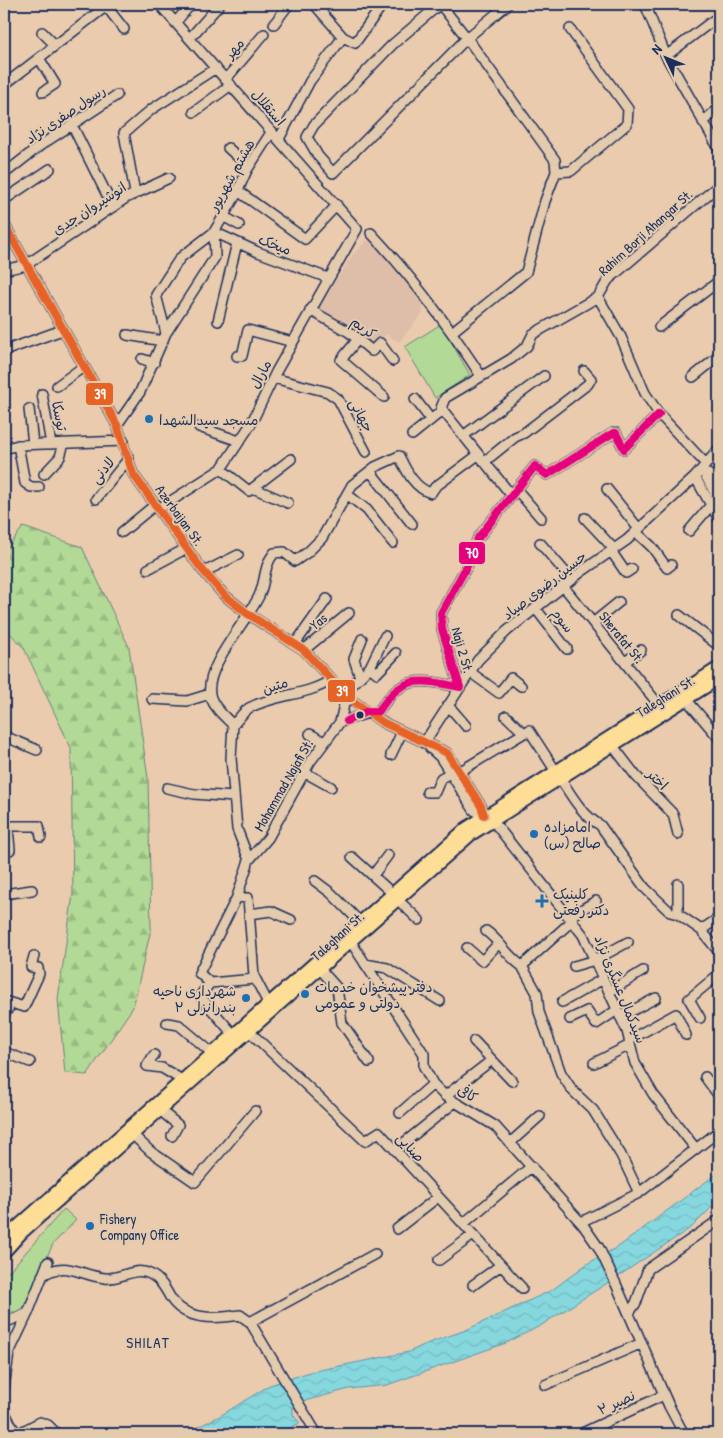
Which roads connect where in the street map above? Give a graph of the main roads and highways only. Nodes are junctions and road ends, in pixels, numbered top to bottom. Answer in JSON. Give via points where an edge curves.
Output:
{"nodes":[{"id":1,"x":719,"y":667,"type":"edge"},
{"id":2,"x":719,"y":678,"type":"edge"},
{"id":3,"x":557,"y":774,"type":"junction"},
{"id":4,"x":395,"y":897,"type":"junction"},
{"id":5,"x":247,"y":1028,"type":"junction"},
{"id":6,"x":4,"y":1238,"type":"edge"},
{"id":7,"x":4,"y":1253,"type":"edge"}],
"edges":[{"from":1,"to":3,"type":"main road","name":"Taleghani St."},
{"from":2,"to":3,"type":"main road","name":"Taleghani St.","via":[[612,746]]},
{"from":3,"to":4,"type":"main road","name":"Taleghani St.","via":[[488,818],[466,828]]},
{"from":4,"to":5,"type":"main road","name":"Taleghani St.","via":[[351,942]]},
{"from":4,"to":5,"type":"main road","name":"Taleghani St.","via":[[360,922],[268,1003]]},
{"from":5,"to":6,"type":"main road","name":"Taleghani St.","via":[[233,1034],[212,1052]]},
{"from":5,"to":7,"type":"main road","name":"Taleghani St."}]}
